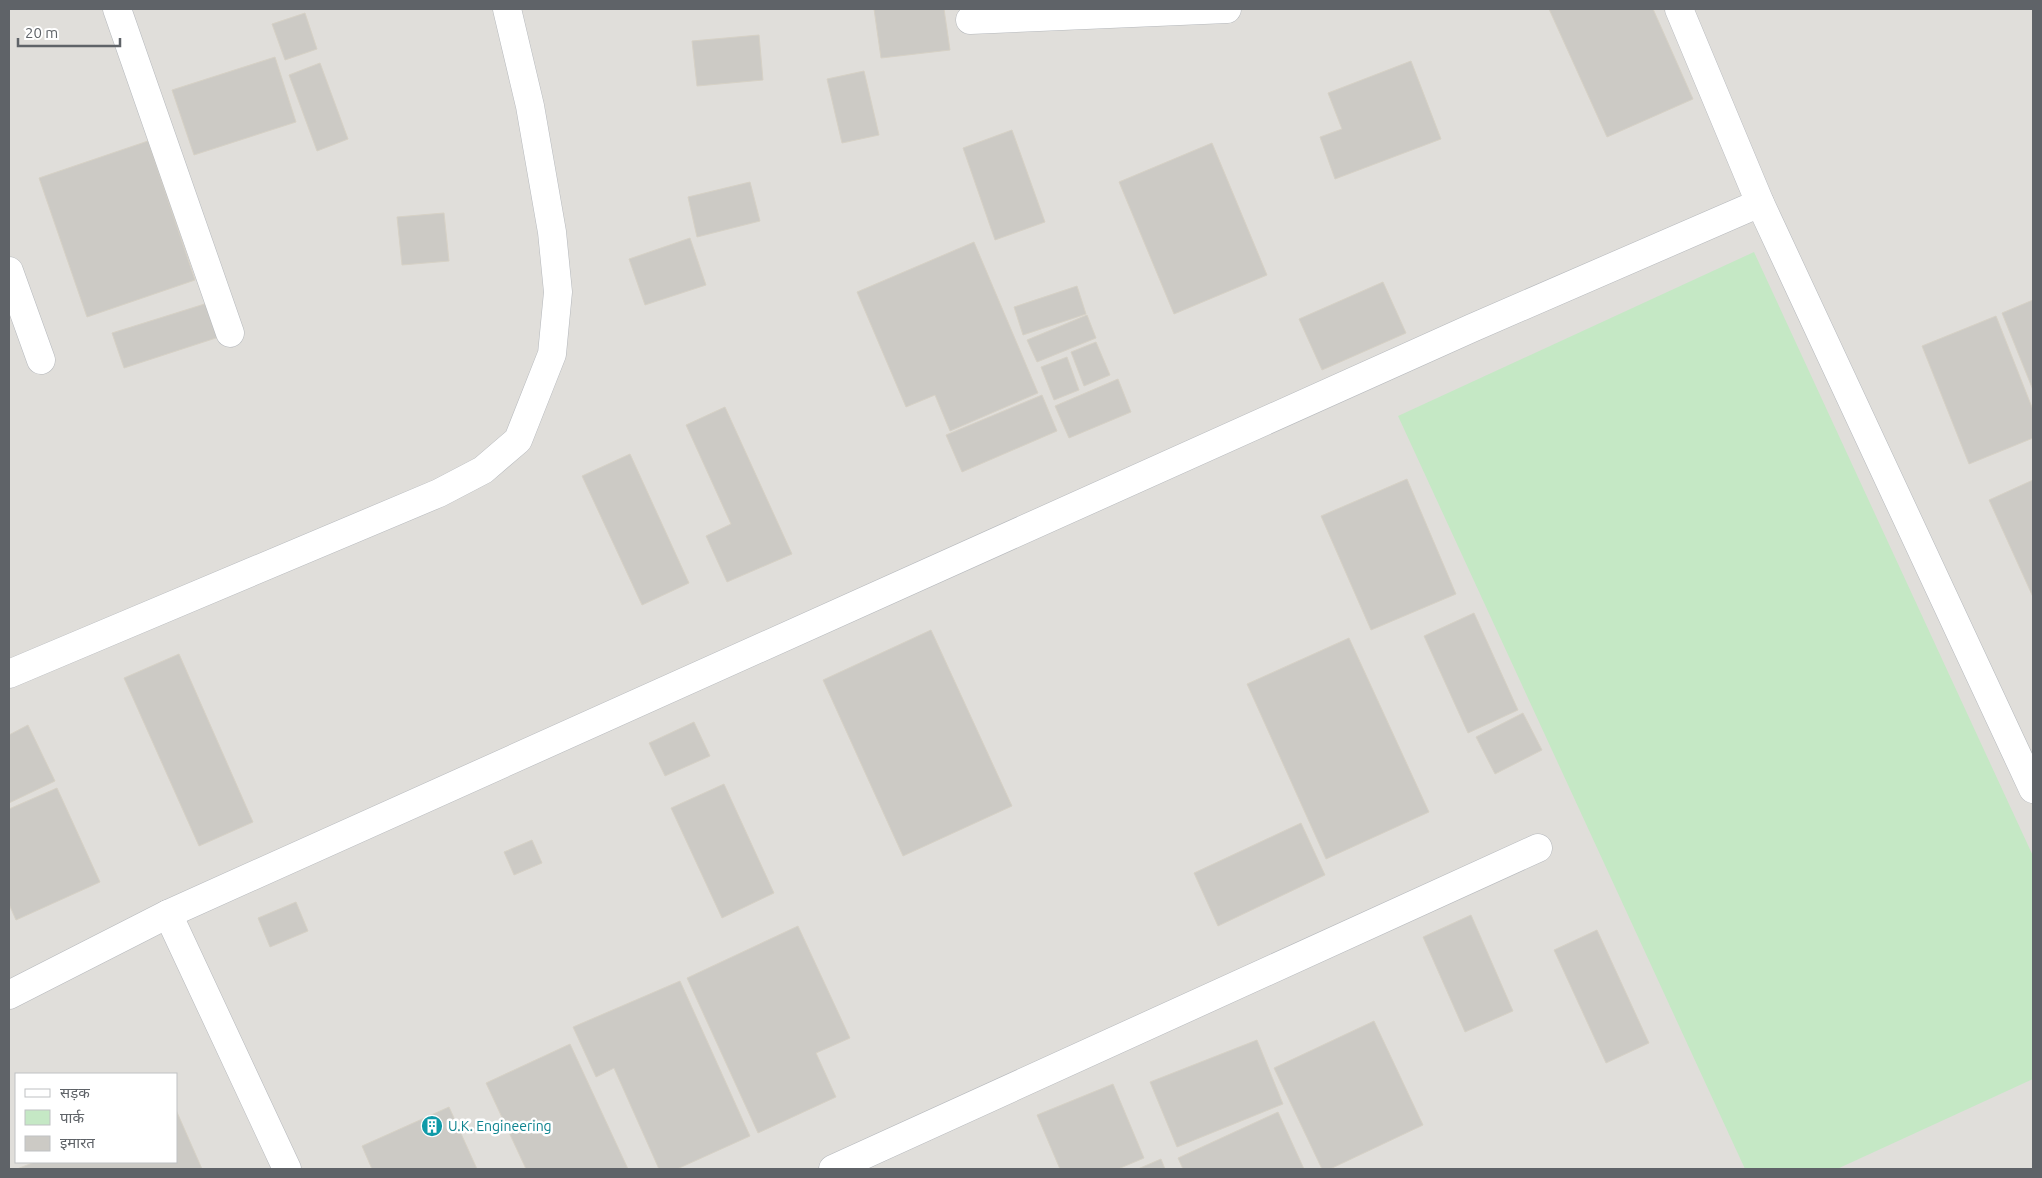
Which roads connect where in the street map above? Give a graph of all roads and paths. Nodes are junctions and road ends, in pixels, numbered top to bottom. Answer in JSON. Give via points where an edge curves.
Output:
{"nodes":[{"id":1,"x":116,"y":9,"type":"edge"},
{"id":2,"x":508,"y":9,"type":"edge"},
{"id":3,"x":1227,"y":9,"type":"edge"},
{"id":4,"x":1679,"y":9,"type":"edge"},
{"id":5,"x":970,"y":20,"type":"dead end"},
{"id":6,"x":1760,"y":203,"type":"junction"},
{"id":7,"x":9,"y":271,"type":"edge"},
{"id":8,"x":230,"y":333,"type":"dead end"},
{"id":9,"x":41,"y":360,"type":"dead end"},
{"id":10,"x":9,"y":674,"type":"edge"},
{"id":11,"x":2033,"y":789,"type":"edge"},
{"id":12,"x":1538,"y":848,"type":"dead end"},
{"id":13,"x":168,"y":914,"type":"junction"},
{"id":14,"x":9,"y":995,"type":"edge"},
{"id":15,"x":287,"y":1169,"type":"edge"},
{"id":16,"x":833,"y":1169,"type":"edge"}],
"edges":[{"from":1,"to":8,"type":"street"},
{"from":2,"to":10,"type":"street","via":[[532,115],[552,232],[558,292],[552,354],[518,440],[483,470],[439,493]]},
{"from":3,"to":5,"type":"street"},
{"from":4,"to":6,"type":"street"},
{"from":6,"to":11,"type":"street"},
{"from":6,"to":13,"type":"street","via":[[1472,328]]},
{"from":7,"to":9,"type":"street"},
{"from":12,"to":16,"type":"street"},
{"from":13,"to":14,"type":"street"},
{"from":13,"to":15,"type":"street"}]}
